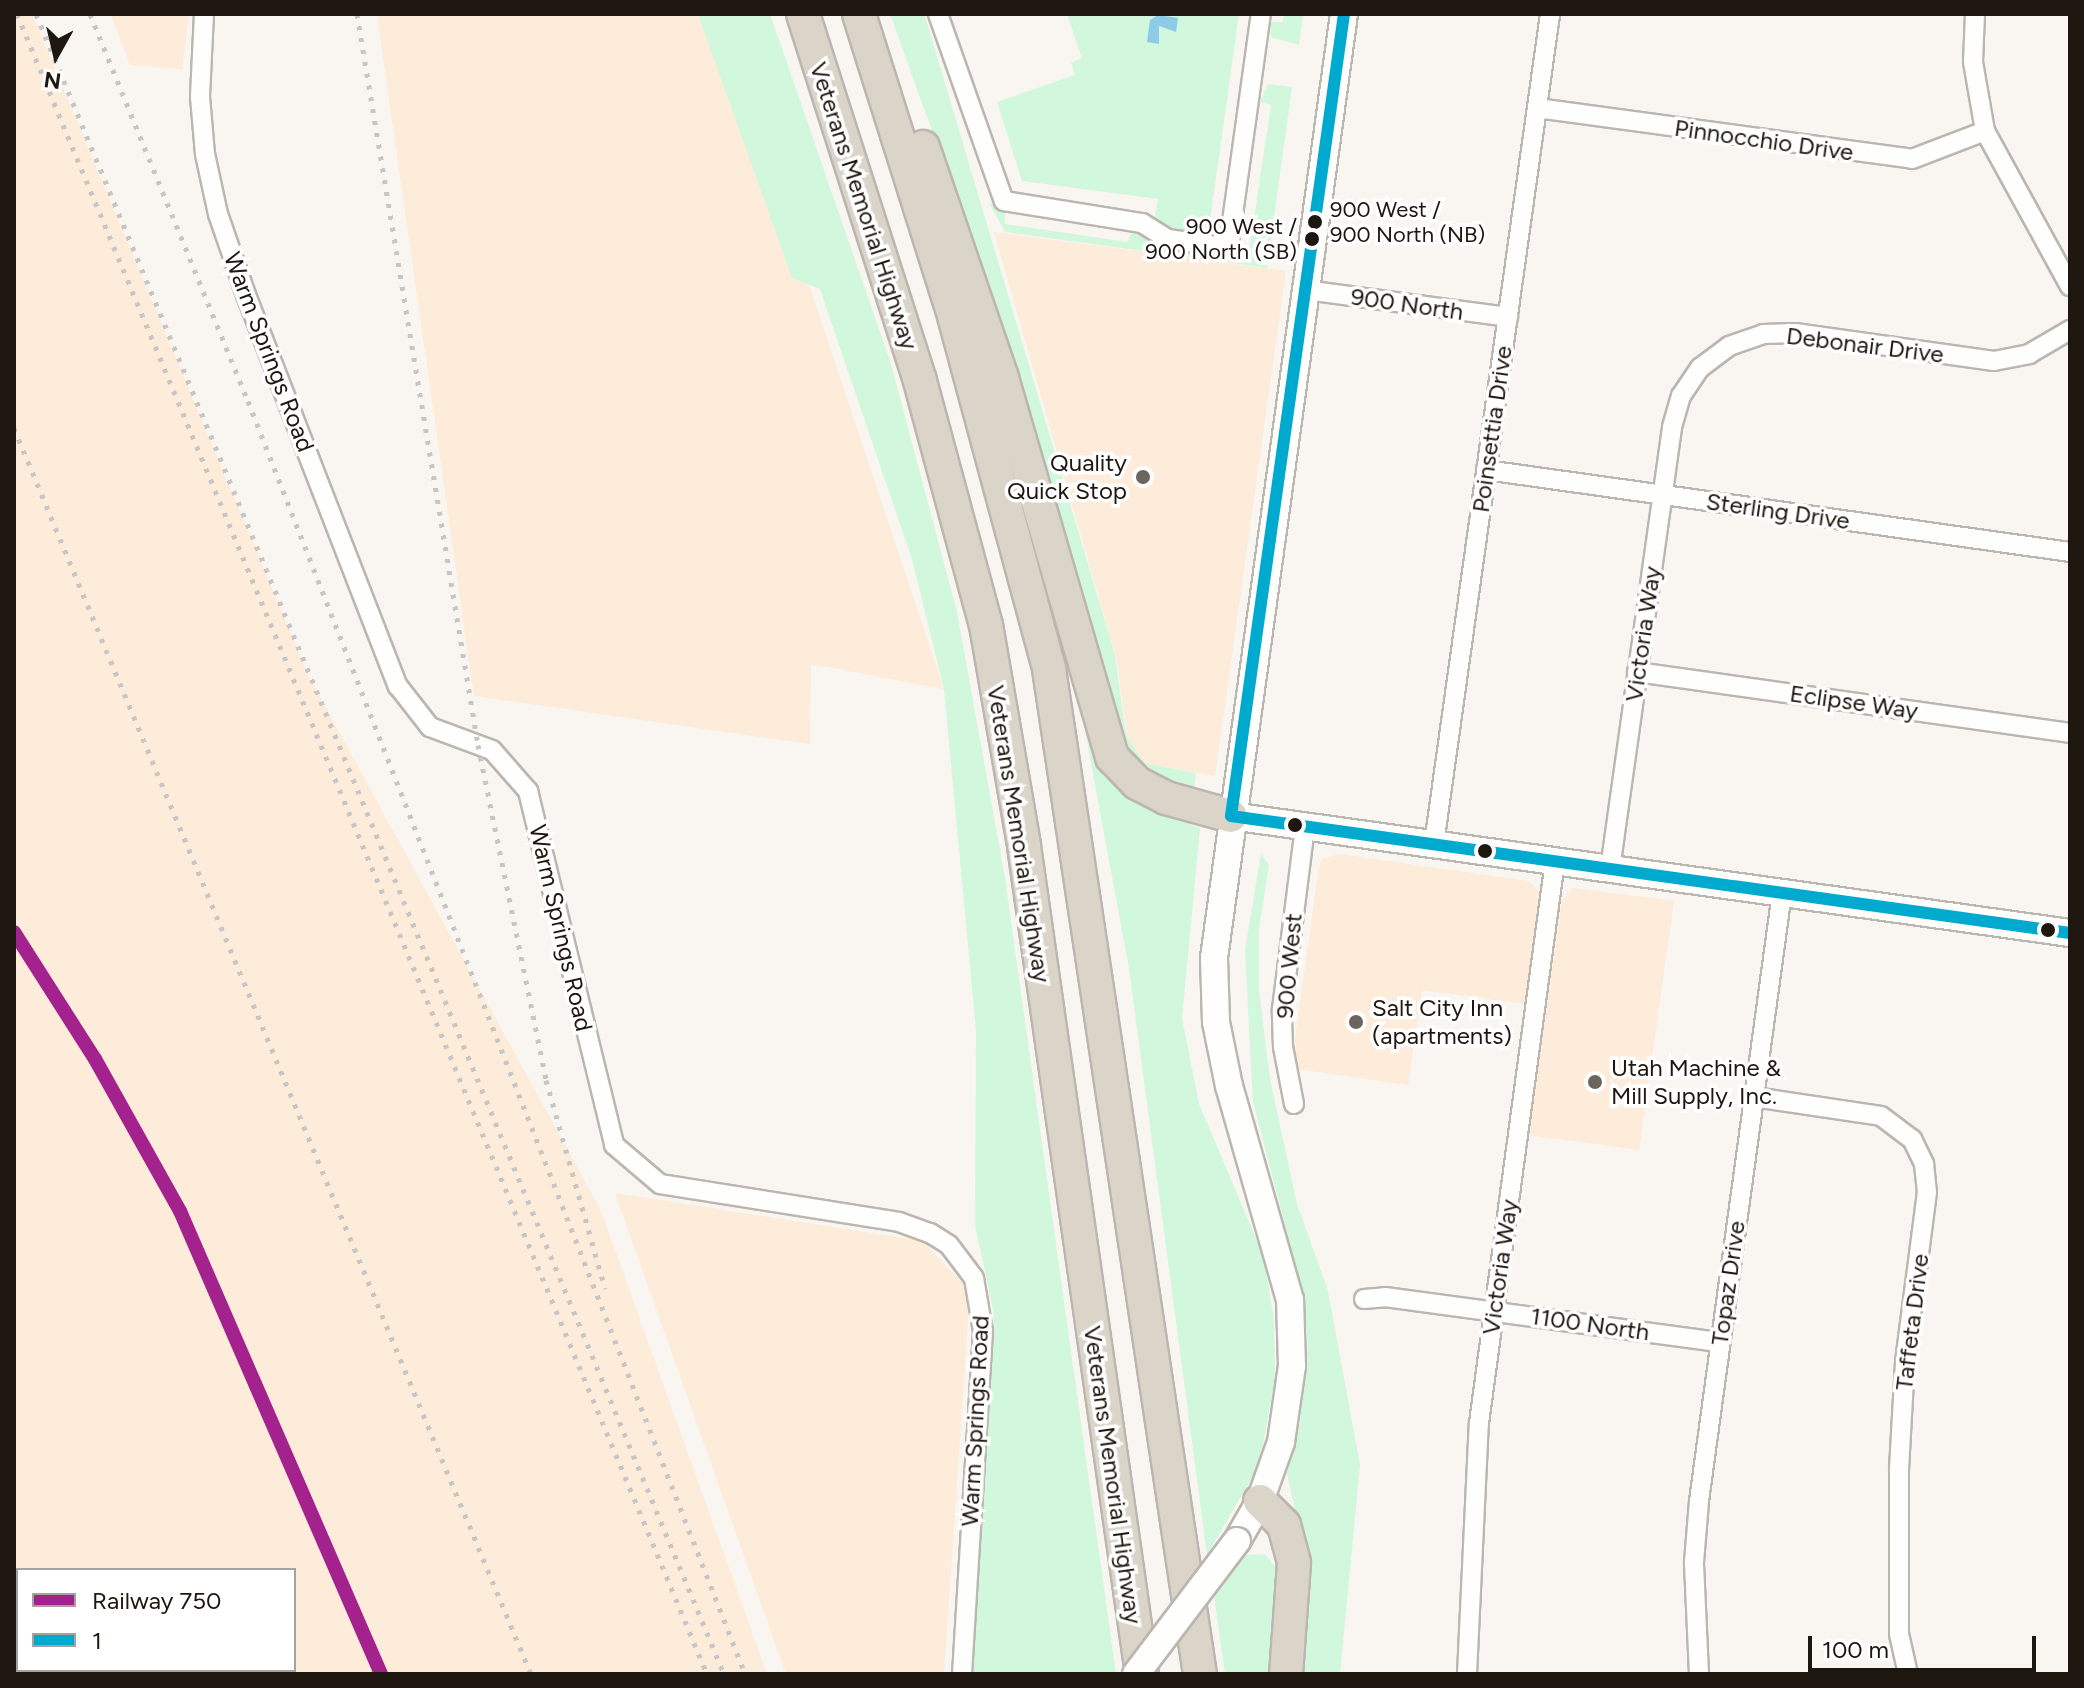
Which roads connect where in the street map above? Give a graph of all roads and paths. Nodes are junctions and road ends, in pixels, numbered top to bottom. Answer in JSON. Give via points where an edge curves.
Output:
{"nodes":[{"id":1,"x":204,"y":14,"type":"edge"},
{"id":2,"x":803,"y":14,"type":"edge"},
{"id":3,"x":859,"y":14,"type":"edge"},
{"id":4,"x":869,"y":14,"type":"edge"},
{"id":5,"x":938,"y":14,"type":"edge"},
{"id":6,"x":1261,"y":14,"type":"edge"},
{"id":7,"x":1344,"y":14,"type":"edge"},
{"id":8,"x":1550,"y":14,"type":"edge"},
{"id":9,"x":1975,"y":14,"type":"edge"},
{"id":10,"x":1537,"y":108,"type":"junction"},
{"id":11,"x":1985,"y":131,"type":"junction"},
{"id":12,"x":2070,"y":286,"type":"edge"},
{"id":13,"x":1306,"y":290,"type":"junction"},
{"id":14,"x":1508,"y":317,"type":"junction"},
{"id":15,"x":2070,"y":330,"type":"edge"},
{"id":16,"x":1486,"y":470,"type":"junction"},
{"id":17,"x":1662,"y":495,"type":"junction"},
{"id":18,"x":2070,"y":552,"type":"edge"},
{"id":19,"x":1637,"y":672,"type":"junction"},
{"id":20,"x":2070,"y":733,"type":"edge"},
{"id":21,"x":1231,"y":816,"type":"junction"},
{"id":22,"x":1305,"y":826,"type":"junction"},
{"id":23,"x":1434,"y":844,"type":"junction"},
{"id":24,"x":1555,"y":861,"type":"junction"},
{"id":25,"x":1610,"y":869,"type":"junction"},
{"id":26,"x":1782,"y":893,"type":"junction"},
{"id":27,"x":2070,"y":933,"type":"edge"},
{"id":28,"x":1754,"y":1097,"type":"junction"},
{"id":29,"x":1294,"y":1104,"type":"dead end"},
{"id":30,"x":1364,"y":1299,"type":"dead end"},
{"id":31,"x":1494,"y":1312,"type":"junction"},
{"id":32,"x":1720,"y":1342,"type":"junction"},
{"id":33,"x":1260,"y":1501,"type":"junction"},
{"id":34,"x":962,"y":1674,"type":"edge"},
{"id":35,"x":1136,"y":1674,"type":"edge"},
{"id":36,"x":1142,"y":1674,"type":"edge"},
{"id":37,"x":1200,"y":1674,"type":"edge"},
{"id":38,"x":1286,"y":1674,"type":"edge"},
{"id":39,"x":1467,"y":1674,"type":"edge"},
{"id":40,"x":1699,"y":1674,"type":"edge"},
{"id":41,"x":1908,"y":1674,"type":"edge"}],
"edges":[{"from":1,"to":34,"type":"street","name":"Warm Springs Road","via":[[200,97],[205,154],[218,214],[246,295],[398,686],[430,727],[492,750],[528,791],[614,1145],[645,1176],[684,1191],[899,1222],[930,1233],[949,1245],[974,1278],[983,1331]]},
{"from":2,"to":36,"type":"highway","name":"Veterans Memorial Highway","via":[[915,366],[986,625],[1024,846]]},
{"from":3,"to":37,"type":"highway","via":[[954,316],[1049,669]]},
{"from":4,"to":21,"type":"highway","via":[[890,56],[1002,378],[1112,757],[1137,783],[1166,798]]},
{"from":5,"to":6,"type":"street","via":[[997,192],[1008,204],[1142,223],[1175,241],[1226,244]]},
{"from":7,"to":13,"type":"main road"},
{"from":8,"to":10,"type":"street","name":"Poinsettia Drive"},
{"from":9,"to":11,"type":"street","via":[[1973,62]]},
{"from":10,"to":11,"type":"street","name":"Pinnocchio Drive","via":[[1900,159],[1937,154]]},
{"from":10,"to":14,"type":"street","name":"Poinsettia Drive"},
{"from":11,"to":12,"type":"street"},
{"from":13,"to":14,"type":"street","name":"900 North"},
{"from":13,"to":21,"type":"main road"},
{"from":14,"to":16,"type":"street","name":"Poinsettia Drive"},
{"from":15,"to":17,"type":"street","name":"Debonair Drive","via":[[2029,354],[1994,361],[1795,333],[1745,339],[1714,356],[1681,396]]},
{"from":16,"to":17,"type":"street","name":"Sterling Drive"},
{"from":16,"to":23,"type":"street","name":"Poinsettia Drive"},
{"from":17,"to":18,"type":"street","name":"Sterling Drive"},
{"from":17,"to":19,"type":"street","name":"Victoria Way"},
{"from":19,"to":20,"type":"street","name":"Eclipse Way"},
{"from":19,"to":25,"type":"street","name":"Victoria Way"},
{"from":21,"to":22,"type":"main road"},
{"from":21,"to":33,"type":"main road","via":[[1214,958],[1216,1022],[1290,1300],[1289,1403]]},
{"from":22,"to":23,"type":"main road"},
{"from":22,"to":29,"type":"street","name":"900 West","via":[[1282,1009]]},
{"from":23,"to":24,"type":"main road"},
{"from":24,"to":25,"type":"main road"},
{"from":24,"to":31,"type":"street","name":"Victoria Way"},
{"from":25,"to":26,"type":"main road"},
{"from":26,"to":27,"type":"main road"},
{"from":26,"to":28,"type":"street","name":"Topaz Drive"},
{"from":28,"to":32,"type":"street","name":"Topaz Drive"},
{"from":28,"to":41,"type":"street","name":"Taffeta Drive","via":[[1881,1116],[1903,1130],[1924,1164],[1927,1192],[1905,1362],[1899,1458],[1899,1634]]},
{"from":30,"to":31,"type":"street","name":"1100 North"},
{"from":31,"to":32,"type":"street","name":"1100 North"},
{"from":31,"to":39,"type":"street","name":"Victoria Way","via":[[1479,1423]]},
{"from":32,"to":40,"type":"street","name":"Topaz Drive","via":[[1696,1532]]},
{"from":33,"to":35,"type":"main road","bridge":true,"via":[[1237,1541]]},
{"from":33,"to":38,"type":"highway","via":[[1284,1525],[1294,1563]]}]}
